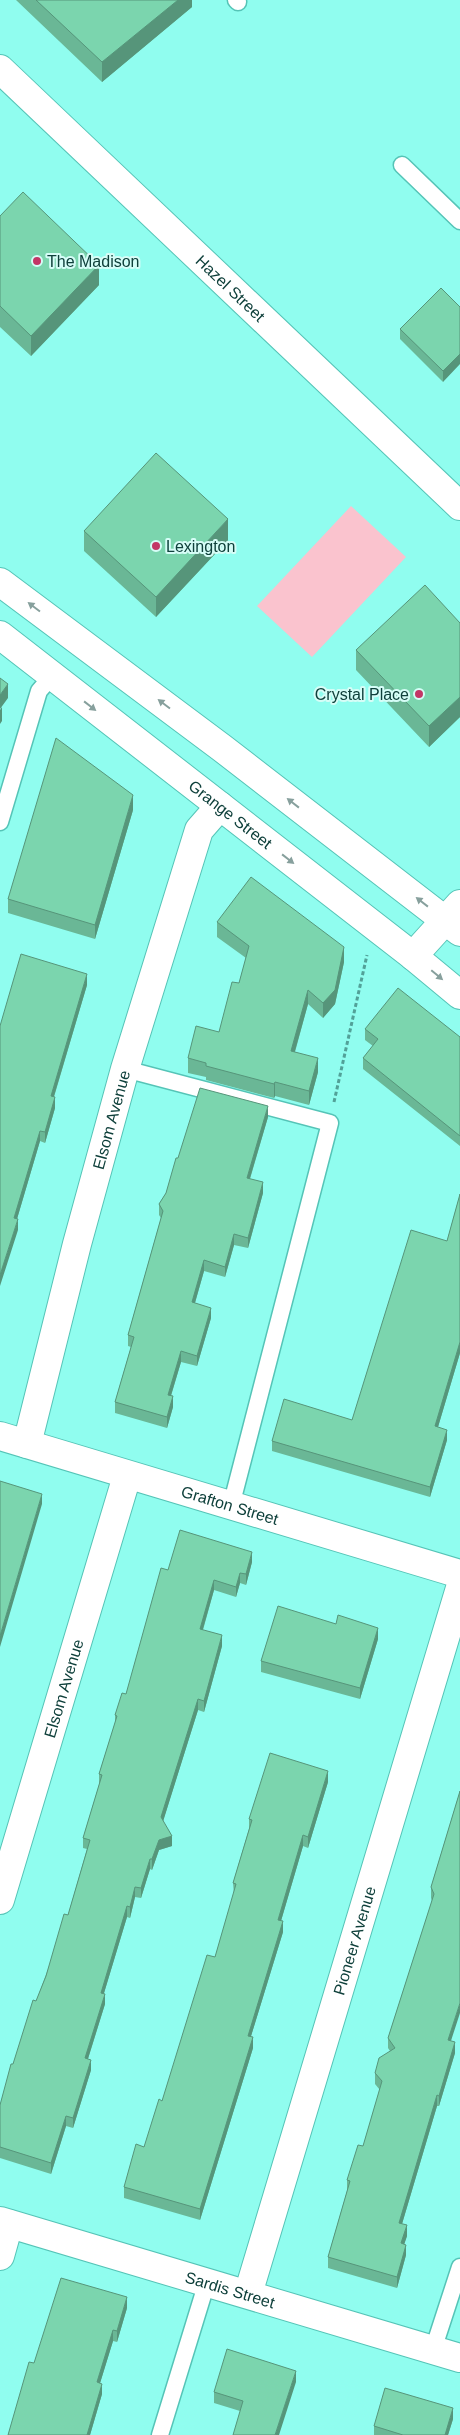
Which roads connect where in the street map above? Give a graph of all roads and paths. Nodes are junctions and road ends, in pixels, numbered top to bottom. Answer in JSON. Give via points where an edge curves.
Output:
{"nodes":[{"id":1,"x":0,"y":69,"type":"edge"},
{"id":2,"x":402,"y":165,"type":"dead end"},
{"id":3,"x":460,"y":221,"type":"edge"},
{"id":4,"x":460,"y":506,"type":"edge"},
{"id":5,"x":0,"y":582,"type":"edge"},
{"id":6,"x":0,"y":635,"type":"edge"},
{"id":7,"x":52,"y":676,"type":"junction"},
{"id":8,"x":220,"y":806,"type":"junction"},
{"id":9,"x":0,"y":822,"type":"edge"},
{"id":10,"x":455,"y":919,"type":"edge"},
{"id":11,"x":369,"y":947,"type":"dead end"},
{"id":12,"x":414,"y":956,"type":"junction"},
{"id":13,"x":460,"y":995,"type":"edge"},
{"id":14,"x":125,"y":1069,"type":"junction"},
{"id":15,"x":330,"y":1123,"type":"junction"},
{"id":16,"x":0,"y":1436,"type":"edge"},
{"id":17,"x":27,"y":1444,"type":"junction"},
{"id":18,"x":127,"y":1476,"type":"junction"},
{"id":19,"x":231,"y":1506,"type":"junction"},
{"id":20,"x":460,"y":1574,"type":"edge"},
{"id":21,"x":460,"y":1588,"type":"edge"},
{"id":22,"x":0,"y":1900,"type":"edge"},
{"id":23,"x":5,"y":2223,"type":"edge"},
{"id":24,"x":0,"y":2256,"type":"edge"},
{"id":25,"x":460,"y":2267,"type":"edge"},
{"id":26,"x":206,"y":2282,"type":"junction"},
{"id":27,"x":248,"y":2294,"type":"junction"},
{"id":28,"x":433,"y":2350,"type":"junction"},
{"id":29,"x":460,"y":2358,"type":"edge"},
{"id":30,"x":160,"y":2435,"type":"edge"}],
"edges":[{"from":1,"to":4,"type":"street","name":"Hazel Street"},
{"from":2,"to":3,"type":"lane"},
{"from":10,"to":5,"type":"street","one_way":true},
{"from":6,"to":7,"type":"street","name":"Grange Street"},
{"from":7,"to":8,"type":"street","name":"Grange Street","one_way":true},
{"from":7,"to":9,"type":"lane","via":[[39,691]]},
{"from":8,"to":12,"type":"street","name":"Grange Street","one_way":true},
{"from":8,"to":14,"type":"street","name":"Elsom Avenue","via":[[199,830]]},
{"from":10,"to":12,"type":"street"},
{"from":11,"to":15,"type":"path"},
{"from":12,"to":13,"type":"street","name":"Grange Street","one_way":true},
{"from":14,"to":15,"type":"lane"},
{"from":14,"to":17,"type":"street","name":"Elsom Avenue"},
{"from":15,"to":19,"type":"lane"},
{"from":16,"to":17,"type":"street","name":"Grafton Street"},
{"from":17,"to":18,"type":"street","name":"Grafton Street"},
{"from":18,"to":19,"type":"street","name":"Grafton Street"},
{"from":18,"to":22,"type":"street","name":"Elsom Avenue"},
{"from":19,"to":20,"type":"street","name":"Grafton Street"},
{"from":21,"to":27,"type":"street","name":"Pioneer Avenue"},
{"from":23,"to":24,"type":"street"},
{"from":23,"to":26,"type":"street","name":"Sardis Street"},
{"from":25,"to":28,"type":"lane"},
{"from":26,"to":27,"type":"street","name":"Sardis Street"},
{"from":26,"to":30,"type":"lane"},
{"from":27,"to":28,"type":"street","name":"Sardis Street"},
{"from":28,"to":29,"type":"street","name":"Sardis Street"}]}
